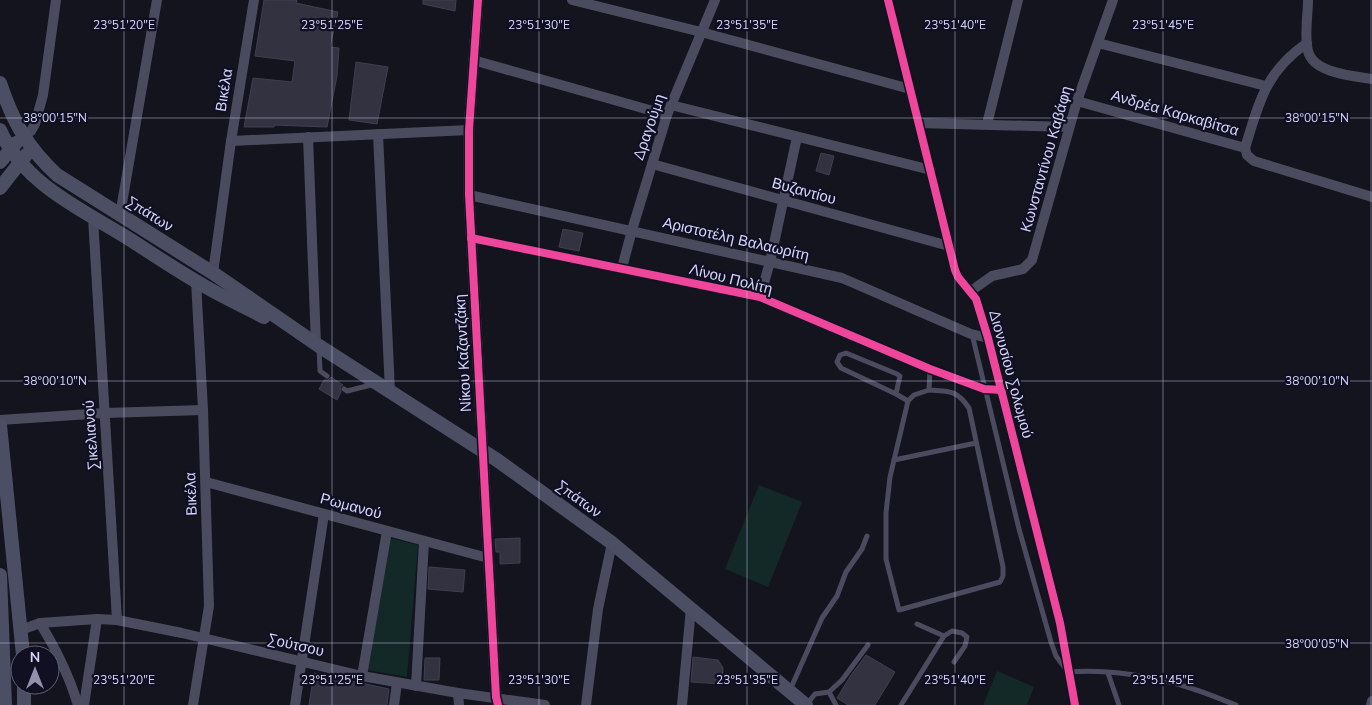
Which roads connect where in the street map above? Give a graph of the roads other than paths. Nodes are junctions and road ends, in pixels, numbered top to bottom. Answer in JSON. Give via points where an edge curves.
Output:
{"nodes":[{"id":1,"x":56,"y":0,"type":"edge"},
{"id":2,"x":157,"y":0,"type":"edge"},
{"id":3,"x":254,"y":0,"type":"edge"},
{"id":4,"x":478,"y":0,"type":"edge"},
{"id":5,"x":572,"y":0,"type":"edge"},
{"id":6,"x":715,"y":0,"type":"edge"},
{"id":7,"x":888,"y":0,"type":"edge"},
{"id":8,"x":1018,"y":0,"type":"edge"},
{"id":9,"x":1113,"y":0,"type":"edge"},
{"id":10,"x":1308,"y":0,"type":"edge"},
{"id":11,"x":701,"y":32,"type":"junction"},
{"id":12,"x":1098,"y":42,"type":"junction"},
{"id":13,"x":1307,"y":43,"type":"junction"},
{"id":14,"x":474,"y":60,"type":"junction"},
{"id":15,"x":1372,"y":79,"type":"edge"},
{"id":16,"x":0,"y":83,"type":"edge"},
{"id":17,"x":1266,"y":86,"type":"junction"},
{"id":18,"x":910,"y":89,"type":"junction"},
{"id":19,"x":1077,"y":101,"type":"junction"},
{"id":20,"x":669,"y":110,"type":"junction"},
{"id":21,"x":918,"y":123,"type":"junction"},
{"id":22,"x":987,"y":124,"type":"junction"},
{"id":23,"x":1069,"y":126,"type":"junction"},
{"id":24,"x":0,"y":130,"type":"edge"},
{"id":25,"x":469,"y":130,"type":"junction"},
{"id":26,"x":378,"y":134,"type":"junction"},
{"id":27,"x":23,"y":136,"type":"junction"},
{"id":28,"x":308,"y":137,"type":"junction"},
{"id":29,"x":797,"y":137,"type":"junction"},
{"id":30,"x":231,"y":141,"type":"junction"},
{"id":31,"x":1245,"y":148,"type":"junction"},
{"id":32,"x":10,"y":149,"type":"junction"},
{"id":33,"x":32,"y":149,"type":"junction"},
{"id":34,"x":0,"y":162,"type":"edge"},
{"id":35,"x":20,"y":162,"type":"junction"},
{"id":36,"x":652,"y":164,"type":"junction"},
{"id":37,"x":930,"y":170,"type":"junction"},
{"id":38,"x":0,"y":188,"type":"edge"},
{"id":39,"x":469,"y":195,"type":"junction"},
{"id":40,"x":1372,"y":197,"type":"edge"},
{"id":41,"x":783,"y":201,"type":"junction"},
{"id":42,"x":120,"y":215,"type":"junction"},
{"id":43,"x":93,"y":218,"type":"junction"},
{"id":44,"x":632,"y":230,"type":"junction"},
{"id":45,"x":471,"y":238,"type":"junction"},
{"id":46,"x":949,"y":246,"type":"junction"},
{"id":47,"x":770,"y":262,"type":"junction"},
{"id":48,"x":622,"y":268,"type":"junction"},
{"id":49,"x":213,"y":273,"type":"junction"},
{"id":50,"x":196,"y":281,"type":"junction"},
{"id":51,"x":971,"y":291,"type":"junction"},
{"id":52,"x":760,"y":297,"type":"junction"},
{"id":53,"x":971,"y":334,"type":"junction"},
{"id":54,"x":988,"y":338,"type":"junction"},
{"id":55,"x":317,"y":345,"type":"junction"},
{"id":56,"x":930,"y":369,"type":"junction"},
{"id":57,"x":326,"y":376,"type":"dead end"},
{"id":58,"x":378,"y":384,"type":"junction"},
{"id":59,"x":344,"y":389,"type":"dead end"},
{"id":60,"x":984,"y":389,"type":"junction"},
{"id":61,"x":929,"y":390,"type":"junction"},
{"id":62,"x":1002,"y":390,"type":"junction"},
{"id":63,"x":390,"y":391,"type":"junction"},
{"id":64,"x":896,"y":394,"type":"junction"},
{"id":65,"x":908,"y":400,"type":"junction"},
{"id":66,"x":203,"y":410,"type":"junction"},
{"id":67,"x":105,"y":413,"type":"junction"},
{"id":68,"x":0,"y":420,"type":"edge"},
{"id":69,"x":0,"y":425,"type":"edge"},
{"id":70,"x":976,"y":443,"type":"junction"},
{"id":71,"x":482,"y":450,"type":"junction"},
{"id":72,"x":894,"y":460,"type":"junction"},
{"id":73,"x":206,"y":482,"type":"junction"},
{"id":74,"x":324,"y":514,"type":"junction"},
{"id":75,"x":387,"y":531,"type":"junction"},
{"id":76,"x":867,"y":536,"type":"dead end"},
{"id":77,"x":424,"y":541,"type":"junction"},
{"id":78,"x":612,"y":542,"type":"junction"},
{"id":79,"x":488,"y":558,"type":"junction"},
{"id":80,"x":0,"y":575,"type":"edge"},
{"id":81,"x":691,"y":608,"type":"junction"},
{"id":82,"x":98,"y":619,"type":"junction"},
{"id":83,"x":118,"y":620,"type":"junction"},
{"id":84,"x":40,"y":623,"type":"junction"},
{"id":85,"x":21,"y":624,"type":"junction"},
{"id":86,"x":917,"y":624,"type":"dead end"},
{"id":87,"x":944,"y":636,"type":"junction"},
{"id":88,"x":204,"y":639,"type":"junction"},
{"id":89,"x":22,"y":645,"type":"edge"},
{"id":90,"x":868,"y":645,"type":"dead end"},
{"id":91,"x":2,"y":654,"type":"edge"},
{"id":92,"x":954,"y":662,"type":"dead end"},
{"id":93,"x":301,"y":663,"type":"junction"},
{"id":94,"x":1068,"y":672,"type":"junction"},
{"id":95,"x":1108,"y":673,"type":"junction"},
{"id":96,"x":362,"y":676,"type":"junction"},
{"id":97,"x":397,"y":683,"type":"junction"},
{"id":98,"x":416,"y":686,"type":"junction"},
{"id":99,"x":790,"y":690,"type":"junction"},
{"id":100,"x":829,"y":692,"type":"junction"},
{"id":101,"x":458,"y":693,"type":"junction"},
{"id":102,"x":497,"y":701,"type":"edge"},
{"id":103,"x":1372,"y":701,"type":"edge"},
{"id":104,"x":4,"y":705,"type":"edge"},
{"id":105,"x":78,"y":705,"type":"edge"},
{"id":106,"x":84,"y":705,"type":"edge"},
{"id":107,"x":193,"y":705,"type":"edge"},
{"id":108,"x":295,"y":705,"type":"edge"},
{"id":109,"x":394,"y":705,"type":"edge"},
{"id":110,"x":458,"y":705,"type":"edge"},
{"id":111,"x":545,"y":705,"type":"edge"},
{"id":112,"x":586,"y":705,"type":"edge"},
{"id":113,"x":682,"y":705,"type":"edge"},
{"id":114,"x":806,"y":705,"type":"edge"},
{"id":115,"x":836,"y":705,"type":"edge"},
{"id":116,"x":901,"y":705,"type":"edge"},
{"id":117,"x":1075,"y":705,"type":"edge"},
{"id":118,"x":1119,"y":705,"type":"edge"},
{"id":119,"x":1236,"y":705,"type":"edge"},
{"id":120,"x":1370,"y":705,"type":"edge"}],
"edges":[{"from":1,"to":27,"type":"street","via":[[35,124]]},
{"from":2,"to":42,"type":"street"},
{"from":3,"to":30,"type":"street","name":"Βικέλα"},
{"from":4,"to":14,"type":"street","name":"Νίκου Καζαντζάκη"},
{"from":5,"to":11,"type":"street"},
{"from":6,"to":11,"type":"street","name":"Δραγούμη"},
{"from":7,"to":18,"type":"street","name":"Διονυσίου Σολωμού"},
{"from":8,"to":22,"type":"street"},
{"from":9,"to":12,"type":"street","name":"Κωνσταντίνου Καβάφη"},
{"from":10,"to":13,"type":"street"},
{"from":11,"to":18,"type":"street"},
{"from":11,"to":20,"type":"street","name":"Δραγούμη"},
{"from":12,"to":17,"type":"street"},
{"from":12,"to":19,"type":"street","name":"Κωνσταντίνου Καβάφη"},
{"from":13,"to":15,"type":"street","via":[[1310,56],[1321,66],[1338,73]]},
{"from":13,"to":17,"type":"street","via":[[1293,53]]},
{"from":14,"to":20,"type":"street"},
{"from":14,"to":25,"type":"street","name":"Νίκου Καζαντζάκη"},
{"from":16,"to":27,"type":"main road","name":"Σπάτων"},
{"from":17,"to":31,"type":"street"},
{"from":18,"to":21,"type":"street","name":"Διονυσίου Σολωμού"},
{"from":19,"to":23,"type":"street","name":"Κωνσταντίνου Καβάφη"},
{"from":19,"to":31,"type":"street","name":"Ανδρέα Καρκαβίτσα"},
{"from":20,"to":29,"type":"street"},
{"from":20,"to":36,"type":"street","name":"Δραγούμη"},
{"from":21,"to":22,"type":"street"},
{"from":21,"to":37,"type":"street","name":"Διονυσίου Σολωμού"},
{"from":22,"to":23,"type":"street"},
{"from":23,"to":51,"type":"street","name":"Κωνσταντίνου Καβάφη","via":[[1032,260],[1024,269],[992,276]]},
{"from":24,"to":32,"type":"main road","name":"Σπάτων"},
{"from":25,"to":26,"type":"street"},
{"from":25,"to":39,"type":"street","name":"Νίκου Καζαντζάκη"},
{"from":26,"to":28,"type":"street"},
{"from":26,"to":63,"type":"street"},
{"from":27,"to":32,"type":"main road"},
{"from":27,"to":33,"type":"main road","name":"Σπάτων"},
{"from":28,"to":30,"type":"street"},
{"from":28,"to":55,"type":"street"},
{"from":29,"to":37,"type":"street"},
{"from":29,"to":41,"type":"street"},
{"from":30,"to":49,"type":"street","name":"Βικέλα"},
{"from":31,"to":40,"type":"street","name":"Ανδρέα Καρκαβίτσα","via":[[1254,161]]},
{"from":32,"to":34,"type":"main road"},
{"from":32,"to":35,"type":"main road","name":"Σπάτων"},
{"from":33,"to":35,"type":"main road"},
{"from":33,"to":42,"type":"main road","name":"Σπάτων","via":[[58,175]]},
{"from":35,"to":38,"type":"main road"},
{"from":35,"to":43,"type":"main road","name":"Σπάτων","via":[[37,180]]},
{"from":36,"to":41,"type":"street","name":"Βυζαντίου"},
{"from":36,"to":44,"type":"street","name":"Δραγούμη"},
{"from":37,"to":46,"type":"street","name":"Διονυσίου Σολωμού"},
{"from":39,"to":44,"type":"street","name":"Αριστοτέλη Βαλαωρίτη"},
{"from":39,"to":45,"type":"street","name":"Νίκου Καζαντζάκη"},
{"from":41,"to":46,"type":"street","name":"Βυζαντίου"},
{"from":41,"to":47,"type":"street"},
{"from":42,"to":49,"type":"main road","name":"Σπάτων"},
{"from":43,"to":50,"type":"main road","name":"Σπάτων"},
{"from":43,"to":67,"type":"street","name":"Σικελιανού"},
{"from":44,"to":47,"type":"street","name":"Αριστοτέλη Βαλαωρίτη"},
{"from":44,"to":48,"type":"street","name":"Δραγούμη"},
{"from":45,"to":48,"type":"street","name":"Λίνου Πολίτη"},
{"from":45,"to":71,"type":"street","name":"Νίκου Καζαντζάκη"},
{"from":46,"to":51,"type":"street","name":"Διονυσίου Σολωμού","via":[[958,277]]},
{"from":47,"to":52,"type":"street"},
{"from":47,"to":53,"type":"street","name":"Αριστοτέλη Βαλαωρίτη","via":[[842,278]]},
{"from":48,"to":52,"type":"street","name":"Λίνου Πολίτη"},
{"from":49,"to":55,"type":"main road","name":"Σπάτων"},
{"from":50,"to":55,"type":"main road","name":"Σπάτων"},
{"from":50,"to":66,"type":"street","name":"Βικέλα"},
{"from":51,"to":54,"type":"street","name":"Διονυσίου Σολωμού","via":[[980,307]]},
{"from":52,"to":56,"type":"street","name":"Λίνου Πολίτη"},
{"from":53,"to":54,"type":"street","name":"Αριστοτέλη Βαλαωρίτη"},
{"from":53,"to":60,"type":"lane"},
{"from":54,"to":62,"type":"street","name":"Διονυσίου Σολωμού"},
{"from":55,"to":57,"type":"lane","via":[[320,371]]},
{"from":55,"to":58,"type":"main road","name":"Σπάτων"},
{"from":56,"to":60,"type":"street","name":"Λίνου Πολίτη"},
{"from":56,"to":61,"type":"lane"},
{"from":58,"to":59,"type":"lane"},
{"from":58,"to":63,"type":"main road","name":"Σπάτων"},
{"from":60,"to":62,"type":"street","name":"Λίνου Πολίτη"},
{"from":60,"to":94,"type":"lane","via":[[1051,642],[1056,656]]},
{"from":61,"to":65,"type":"lane"},
{"from":61,"to":70,"type":"lane","via":[[952,392],[962,398],[969,408]]},
{"from":62,"to":94,"type":"street","name":"Διονυσίου Σολωμού","via":[[1060,623]]},
{"from":63,"to":71,"type":"main road","name":"Σπάτων"},
{"from":64,"to":64,"type":"lane","via":[[900,376],[846,353],[840,355],[838,362],[841,368]]},
{"from":64,"to":65,"type":"lane"},
{"from":65,"to":72,"type":"lane"},
{"from":66,"to":67,"type":"street"},
{"from":66,"to":73,"type":"street","name":"Βικέλα"},
{"from":67,"to":68,"type":"street"},
{"from":67,"to":83,"type":"street","name":"Σικελιανού"},
{"from":69,"to":85,"type":"main road"},
{"from":70,"to":72,"type":"lane"},
{"from":70,"to":72,"type":"lane","via":[[1003,576],[1000,582],[899,610],[886,559],[886,513]]},
{"from":71,"to":78,"type":"main road","name":"Σπάτων"},
{"from":71,"to":79,"type":"street","name":"Νίκου Καζαντζάκη"},
{"from":73,"to":74,"type":"street","name":"Ρωμανού"},
{"from":73,"to":88,"type":"street","name":"Βικέλα","via":[[209,606]]},
{"from":74,"to":75,"type":"street","name":"Ρωμανού"},
{"from":74,"to":93,"type":"street"},
{"from":75,"to":77,"type":"street","name":"Ρωμανού"},
{"from":75,"to":96,"type":"street"},
{"from":76,"to":99,"type":"lane","via":[[846,572],[838,596],[822,618]]},
{"from":77,"to":79,"type":"street","name":"Ρωμανού"},
{"from":77,"to":98,"type":"street"},
{"from":78,"to":81,"type":"main road","name":"Σπάτων"},
{"from":78,"to":112,"type":"street","via":[[598,610]]},
{"from":79,"to":102,"type":"street","name":"Νίκου Καζαντζάκη"},
{"from":80,"to":91,"type":"main road"},
{"from":81,"to":99,"type":"main road","name":"Σπάτων"},
{"from":81,"to":113,"type":"street"},
{"from":82,"to":83,"type":"street","name":"Σούτσου"},
{"from":82,"to":84,"type":"street","name":"Σούτσου"},
{"from":82,"to":106,"type":"street"},
{"from":83,"to":88,"type":"street","name":"Σούτσου"},
{"from":84,"to":85,"type":"street","name":"Σούτσου"},
{"from":84,"to":105,"type":"street","via":[[54,644]]},
{"from":85,"to":89,"type":"main road"},
{"from":86,"to":87,"type":"lane"},
{"from":87,"to":92,"type":"lane","via":[[952,631],[962,632],[967,637]]},
{"from":87,"to":116,"type":"lane"},
{"from":88,"to":93,"type":"street","name":"Σούτσου"},
{"from":88,"to":107,"type":"street","name":"Βικέλα"},
{"from":90,"to":100,"type":"lane"},
{"from":91,"to":104,"type":"main road"},
{"from":93,"to":96,"type":"street","name":"Σούτσου"},
{"from":93,"to":108,"type":"street"},
{"from":94,"to":95,"type":"lane"},
{"from":94,"to":117,"type":"street","name":"Διονυσίου Σολωμού"},
{"from":95,"to":118,"type":"lane"},
{"from":95,"to":119,"type":"lane","via":[[1177,684]]},
{"from":96,"to":97,"type":"street","name":"Σούτσου"},
{"from":97,"to":98,"type":"street","name":"Σούτσου"},
{"from":97,"to":109,"type":"street"},
{"from":98,"to":101,"type":"street","name":"Σούτσου"},
{"from":99,"to":114,"type":"main road","name":"Σπάτων"},
{"from":100,"to":114,"type":"lane","via":[[815,694]]},
{"from":100,"to":115,"type":"lane"},
{"from":101,"to":102,"type":"street","name":"Σούτσου"},
{"from":101,"to":110,"type":"street"},
{"from":102,"to":111,"type":"street","name":"Σούτσου"},
{"from":103,"to":120,"type":"street"}]}
